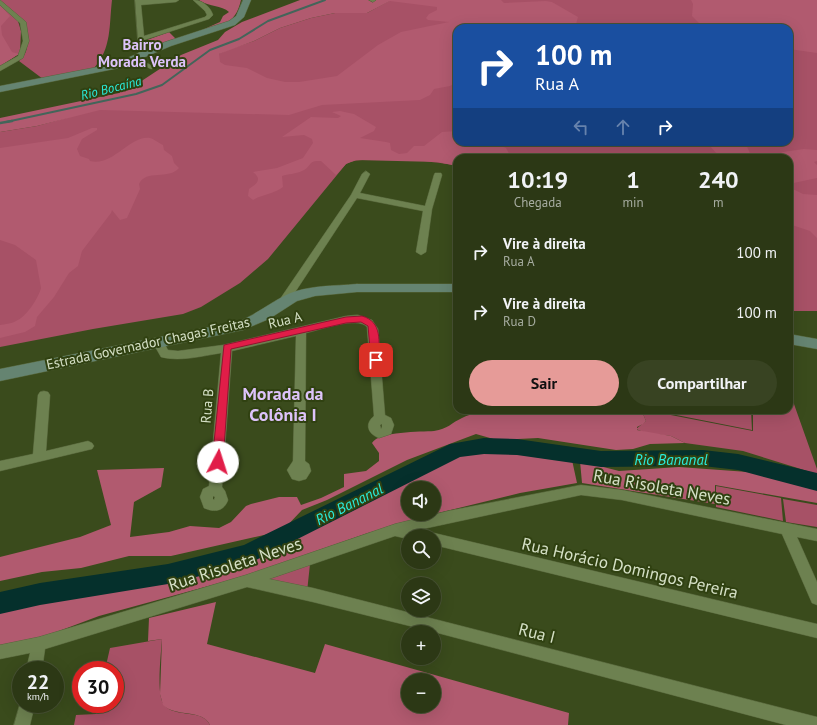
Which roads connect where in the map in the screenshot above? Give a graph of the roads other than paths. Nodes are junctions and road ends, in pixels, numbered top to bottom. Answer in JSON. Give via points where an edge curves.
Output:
{"nodes":[{"id":1,"x":176,"y":0,"type":"edge"},
{"id":2,"x":196,"y":0,"type":"edge"},
{"id":3,"x":246,"y":0,"type":"edge"},
{"id":4,"x":0,"y":2,"type":"edge"},
{"id":5,"x":138,"y":2,"type":"edge"},
{"id":6,"x":142,"y":39,"type":"junction"},
{"id":7,"x":138,"y":57,"type":"junction"},
{"id":8,"x":0,"y":68,"type":"edge"},
{"id":9,"x":153,"y":68,"type":"dead end"},
{"id":10,"x":0,"y":88,"type":"edge"},
{"id":11,"x":366,"y":174,"type":"dead end"},
{"id":12,"x":438,"y":174,"type":"dead end"},
{"id":13,"x":355,"y":194,"type":"junction"},
{"id":14,"x":428,"y":209,"type":"junction"},
{"id":15,"x":421,"y":252,"type":"dead end"},
{"id":16,"x":453,"y":288,"type":"edge"},
{"id":17,"x":282,"y":304,"type":"junction"},
{"id":18,"x":301,"y":331,"type":"junction"},
{"id":19,"x":793,"y":340,"type":"edge"},
{"id":20,"x":158,"y":343,"type":"junction"},
{"id":21,"x":817,"y":344,"type":"edge"},
{"id":22,"x":227,"y":347,"type":"junction"},
{"id":23,"x":0,"y":375,"type":"edge"},
{"id":24,"x":44,"y":395,"type":"dead end"},
{"id":25,"x":380,"y":420,"type":"dead end"},
{"id":26,"x":88,"y":446,"type":"dead end"},
{"id":27,"x":39,"y":457,"type":"junction"},
{"id":28,"x":299,"y":465,"type":"dead end"},
{"id":29,"x":0,"y":466,"type":"edge"},
{"id":30,"x":215,"y":491,"type":"dead end"},
{"id":31,"x":787,"y":529,"type":"junction"},
{"id":32,"x":395,"y":530,"type":"junction"},
{"id":33,"x":401,"y":532,"type":"edge"},
{"id":34,"x":817,"y":536,"type":"edge"},
{"id":35,"x":441,"y":542,"type":"edge"},
{"id":36,"x":246,"y":581,"type":"junction"},
{"id":37,"x":817,"y":598,"type":"edge"},
{"id":38,"x":817,"y":631,"type":"edge"},
{"id":39,"x":40,"y":644,"type":"junction"},
{"id":40,"x":0,"y":652,"type":"edge"},
{"id":41,"x":36,"y":661,"type":"edge"},
{"id":42,"x":25,"y":713,"type":"edge"},
{"id":43,"x":22,"y":725,"type":"edge"},
{"id":44,"x":817,"y":725,"type":"edge"}],
"edges":[{"from":1,"to":5,"type":"street"},
{"from":2,"to":6,"type":"street","via":[[210,12],[207,18]]},
{"from":3,"to":7,"type":"main road","via":[[240,17],[232,24],[168,44]]},
{"from":4,"to":8,"type":"street","via":[[22,20],[26,41],[23,54]]},
{"from":5,"to":6,"type":"street"},
{"from":6,"to":7,"type":"street"},
{"from":7,"to":9,"type":"street"},
{"from":7,"to":10,"type":"main road","via":[[94,71]]},
{"from":11,"to":13,"type":"street"},
{"from":12,"to":14,"type":"street"},
{"from":13,"to":14,"type":"street"},
{"from":13,"to":17,"type":"street"},
{"from":14,"to":15,"type":"street"},
{"from":16,"to":17,"type":"main road","name":"Estrada Governador Chagas Freitas","via":[[324,291],[300,295]]},
{"from":17,"to":20,"type":"main road","name":"Estrada Governador Chagas Freitas","via":[[259,319],[243,325]]},
{"from":18,"to":22,"type":"street","name":"Rua A"},
{"from":18,"to":25,"type":"street","name":"Rua A","via":[[357,319],[371,323]]},
{"from":18,"to":28,"type":"street"},
{"from":19,"to":21,"type":"main road"},
{"from":20,"to":22,"type":"street","name":"Rua A","via":[[163,352],[171,356]]},
{"from":20,"to":23,"type":"main road","name":"Estrada Governador Chagas Freitas"},
{"from":22,"to":30,"type":"street","name":"Rua B"},
{"from":24,"to":27,"type":"street"},
{"from":26,"to":27,"type":"street"},
{"from":27,"to":29,"type":"street"},
{"from":31,"to":32,"type":"street","name":"Rua Risoleta Neves","via":[[622,494],[581,490]]},
{"from":31,"to":34,"type":"street","name":"Rua Risoleta Neves"},
{"from":31,"to":37,"type":"street"},
{"from":32,"to":33,"type":"street"},
{"from":32,"to":36,"type":"street","name":"Rua Risoleta Neves"},
{"from":35,"to":38,"type":"street","name":"Rua Horácio Domingos Pereira"},
{"from":36,"to":39,"type":"street","name":"Rua Risoleta Neves"},
{"from":36,"to":44,"type":"street","name":"Rua I","via":[[313,595]]},
{"from":39,"to":40,"type":"street","name":"Rua Risoleta Neves"},
{"from":39,"to":41,"type":"street"},
{"from":42,"to":43,"type":"street"}]}
